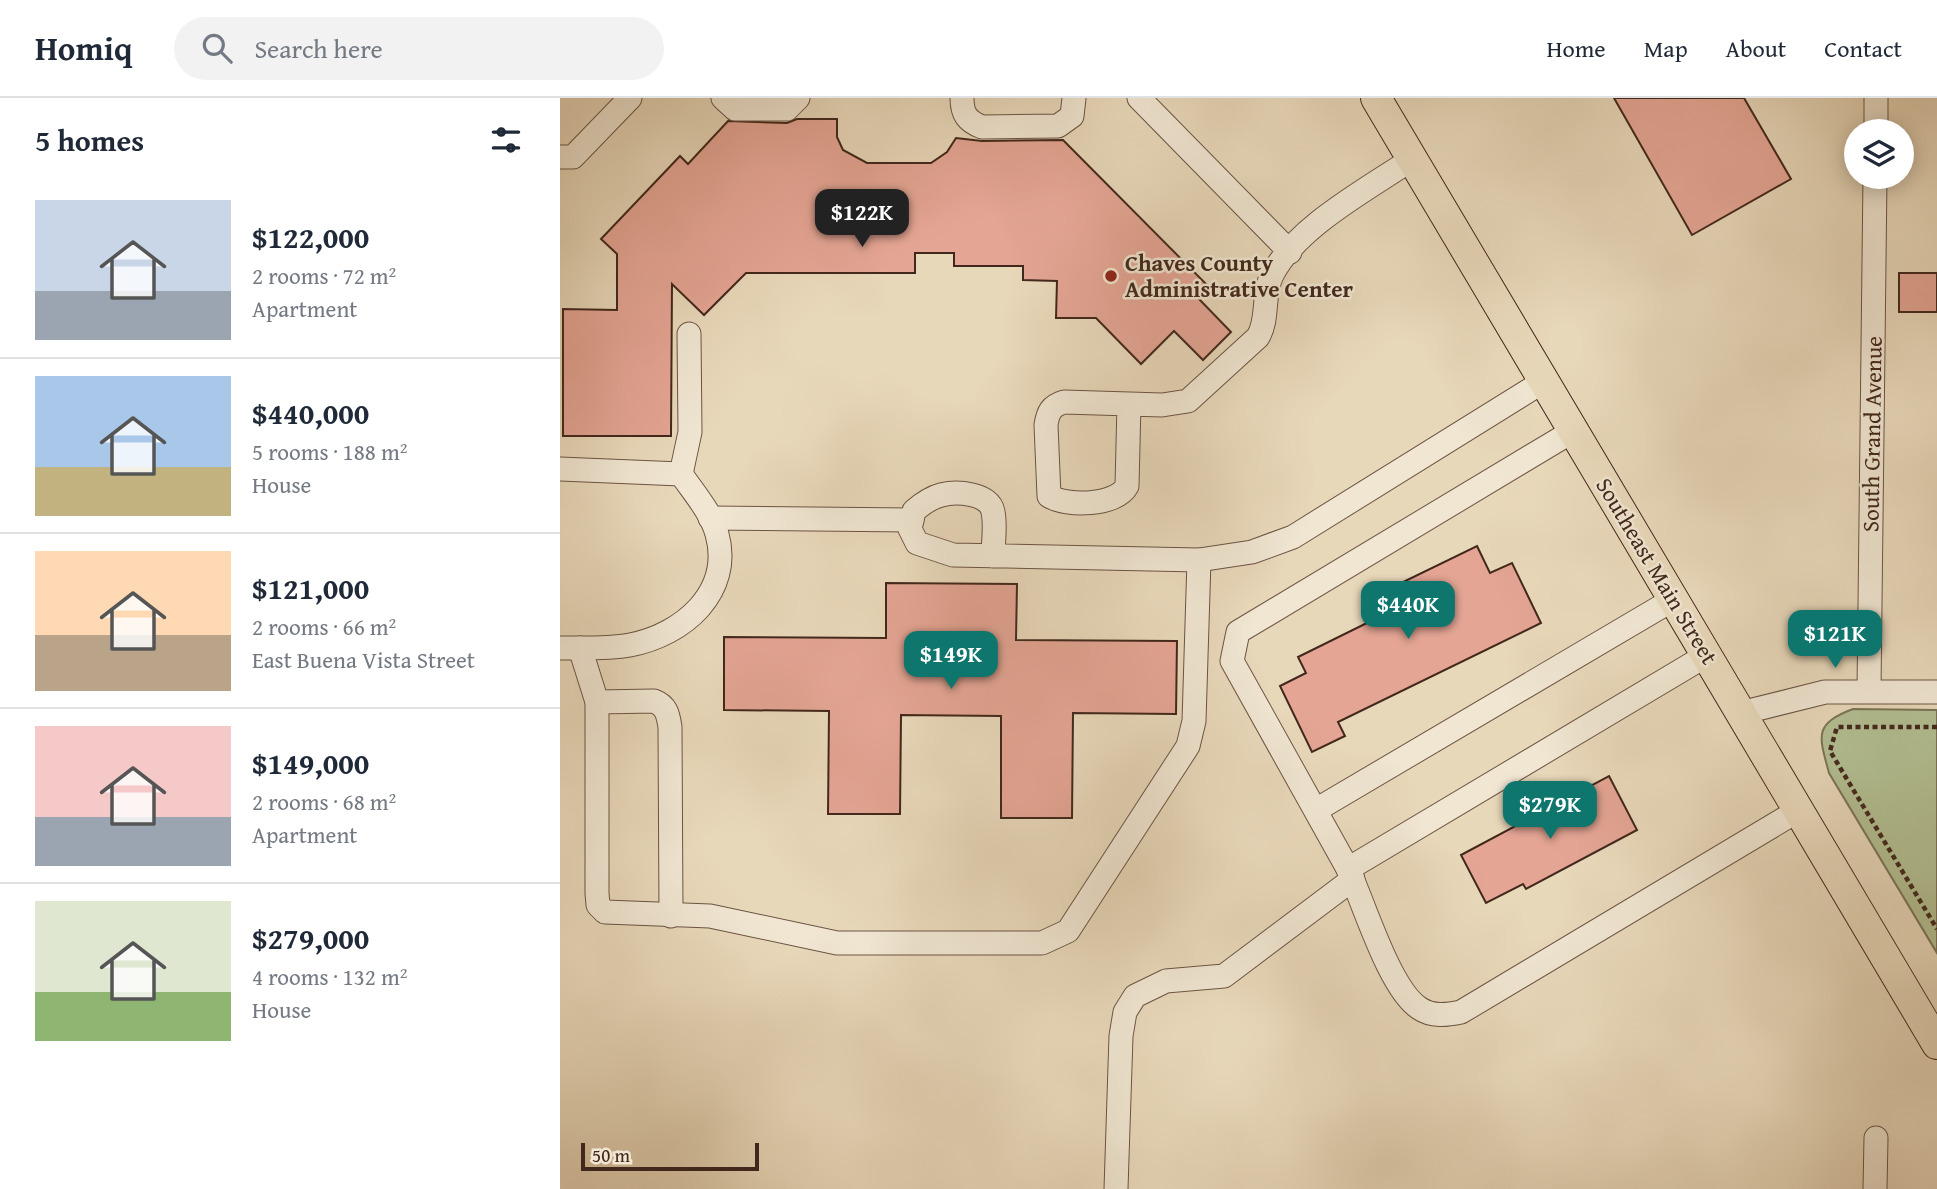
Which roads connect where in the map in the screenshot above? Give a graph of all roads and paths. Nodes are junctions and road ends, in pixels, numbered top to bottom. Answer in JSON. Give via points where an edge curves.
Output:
{"nodes":[{"id":1,"x":630,"y":98,"type":"edge"},
{"id":2,"x":723,"y":98,"type":"edge"},
{"id":3,"x":798,"y":98,"type":"edge"},
{"id":4,"x":962,"y":98,"type":"edge"},
{"id":5,"x":1074,"y":98,"type":"edge"},
{"id":6,"x":1139,"y":98,"type":"edge"},
{"id":7,"x":1376,"y":98,"type":"edge"},
{"id":8,"x":1876,"y":98,"type":"edge"},
{"id":9,"x":1876,"y":119,"type":"edge"},
{"id":10,"x":560,"y":157,"type":"edge"},
{"id":11,"x":1412,"y":159,"type":"junction"},
{"id":12,"x":1875,"y":189,"type":"edge"},
{"id":13,"x":1290,"y":252,"type":"junction"},
{"id":14,"x":689,"y":334,"type":"dead end"},
{"id":15,"x":1544,"y":381,"type":"junction"},
{"id":16,"x":1129,"y":404,"type":"junction"},
{"id":17,"x":1573,"y":431,"type":"junction"},
{"id":18,"x":560,"y":469,"type":"edge"},
{"id":19,"x":681,"y":474,"type":"junction"},
{"id":20,"x":710,"y":518,"type":"junction"},
{"id":21,"x":912,"y":520,"type":"junction"},
{"id":22,"x":993,"y":556,"type":"junction"},
{"id":23,"x":1199,"y":560,"type":"junction"},
{"id":24,"x":1674,"y":599,"type":"junction"},
{"id":25,"x":570,"y":648,"type":"edge"},
{"id":26,"x":1707,"y":655,"type":"junction"},
{"id":27,"x":1869,"y":690,"type":"junction"},
{"id":28,"x":1937,"y":692,"type":"edge"},
{"id":29,"x":597,"y":702,"type":"junction"},
{"id":30,"x":1741,"y":713,"type":"junction"},
{"id":31,"x":1937,"y":727,"type":"edge"},
{"id":32,"x":1315,"y":810,"type":"junction"},
{"id":33,"x":1799,"y":810,"type":"junction"},
{"id":34,"x":1351,"y":874,"type":"junction"},
{"id":35,"x":671,"y":916,"type":"junction"},
{"id":36,"x":1937,"y":929,"type":"edge"},
{"id":37,"x":1937,"y":1044,"type":"edge"},
{"id":38,"x":1876,"y":1138,"type":"dead end"},
{"id":39,"x":1116,"y":1189,"type":"edge"},
{"id":40,"x":1875,"y":1189,"type":"edge"}],
"edges":[{"from":1,"to":10,"type":"street","via":[[573,157]]},
{"from":2,"to":3,"type":"street","via":[[735,109],[787,109]]},
{"from":4,"to":5,"type":"street","via":[[965,115],[982,127],[1058,126],[1072,116]]},
{"from":6,"to":13,"type":"street"},
{"from":7,"to":11,"type":"main road","name":"Southeast Main Street"},
{"from":8,"to":9,"type":"street"},
{"from":11,"to":13,"type":"street","via":[[1306,232]]},
{"from":11,"to":15,"type":"main road","name":"Southeast Main Street"},
{"from":12,"to":27,"type":"street","name":"South Grand Avenue"},
{"from":13,"to":16,"type":"street","via":[[1266,287],[1263,329],[1205,388],[1188,401]]},
{"from":14,"to":19,"type":"street","via":[[690,432]]},
{"from":15,"to":17,"type":"main road","name":"Southeast Main Street"},
{"from":15,"to":23,"type":"street","via":[[1293,537],[1252,552]]},
{"from":16,"to":16,"type":"street","via":[[1064,402],[1047,414],[1049,496],[1058,502],[1112,501],[1122,496],[1127,486]]},
{"from":17,"to":24,"type":"main road","name":"Southeast Main Street"},
{"from":17,"to":32,"type":"street","via":[[1238,632],[1233,661]]},
{"from":18,"to":19,"type":"street"},
{"from":19,"to":20,"type":"street"},
{"from":20,"to":21,"type":"street"},
{"from":20,"to":25,"type":"street","via":[[722,562],[713,593],[694,614],[659,636],[630,645]]},
{"from":21,"to":22,"type":"street","via":[[917,543],[953,555]]},
{"from":21,"to":22,"type":"street","via":[[925,502],[944,494],[976,495],[988,501],[993,511]]},
{"from":22,"to":23,"type":"street"},
{"from":23,"to":35,"type":"street","via":[[1194,721],[1188,747],[1068,931],[1042,943],[837,943],[710,916]]},
{"from":24,"to":26,"type":"main road","name":"Southeast Main Street"},
{"from":24,"to":32,"type":"street"},
{"from":25,"to":29,"type":"street"},
{"from":26,"to":30,"type":"main road","name":"Southeast Main Street"},
{"from":26,"to":34,"type":"street"},
{"from":27,"to":28,"type":"street"},
{"from":27,"to":30,"type":"street","via":[[1825,692]]},
{"from":29,"to":35,"type":"street","via":[[598,905],[605,912],[621,915]]},
{"from":29,"to":35,"type":"street","via":[[654,701],[663,704],[667,713]]},
{"from":30,"to":33,"type":"main road","name":"Southeast Main Street"},
{"from":31,"to":36,"type":"path","via":[[1837,727],[1830,751]]},
{"from":32,"to":34,"type":"street"},
{"from":33,"to":34,"type":"street","via":[[1461,1013],[1439,1016],[1419,1009],[1398,986]]},
{"from":33,"to":37,"type":"main road","name":"Southeast Main Street"},
{"from":34,"to":39,"type":"street","via":[[1329,900],[1224,976],[1166,981],[1135,996],[1125,1013],[1121,1036]]},
{"from":38,"to":40,"type":"street"}]}
